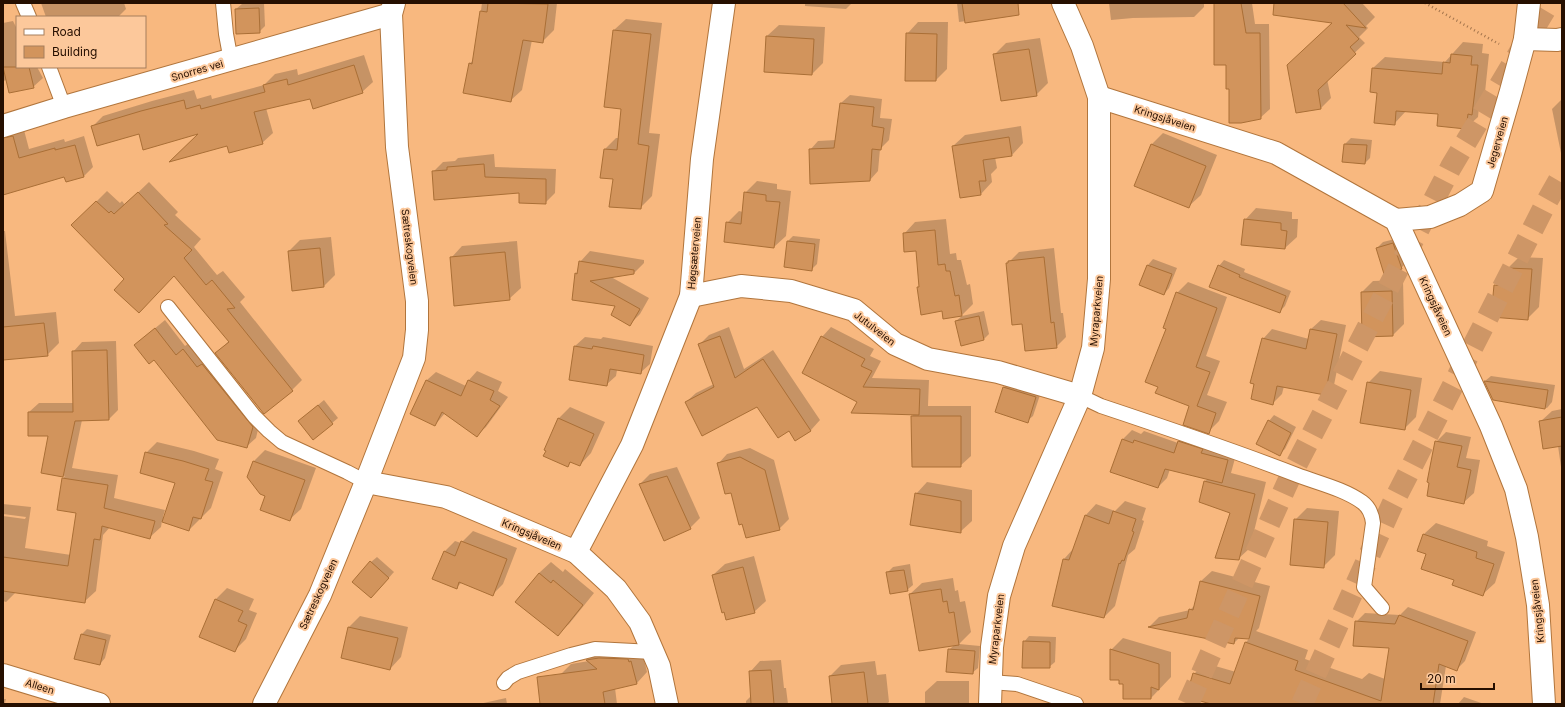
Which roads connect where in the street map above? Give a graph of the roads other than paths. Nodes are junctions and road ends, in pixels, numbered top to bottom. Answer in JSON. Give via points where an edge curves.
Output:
{"nodes":[{"id":1,"x":23,"y":3,"type":"edge"},
{"id":2,"x":223,"y":3,"type":"edge"},
{"id":3,"x":724,"y":3,"type":"edge"},
{"id":4,"x":1063,"y":3,"type":"edge"},
{"id":5,"x":1529,"y":3,"type":"edge"},
{"id":6,"x":392,"y":9,"type":"edge"},
{"id":7,"x":29,"y":16,"type":"edge"},
{"id":8,"x":1562,"y":39,"type":"edge"},
{"id":9,"x":1522,"y":48,"type":"junction"},
{"id":10,"x":231,"y":60,"type":"junction"},
{"id":11,"x":49,"y":68,"type":"edge"},
{"id":12,"x":1099,"y":97,"type":"junction"},
{"id":13,"x":64,"y":107,"type":"junction"},
{"id":14,"x":3,"y":126,"type":"edge"},
{"id":15,"x":1396,"y":220,"type":"junction"},
{"id":16,"x":691,"y":296,"type":"junction"},
{"id":17,"x":168,"y":307,"type":"dead end"},
{"id":18,"x":1080,"y":396,"type":"junction"},
{"id":19,"x":366,"y":482,"type":"junction"},
{"id":20,"x":576,"y":552,"type":"junction"},
{"id":21,"x":1382,"y":608,"type":"dead end"},
{"id":22,"x":653,"y":652,"type":"junction"},
{"id":23,"x":3,"y":675,"type":"edge"},
{"id":24,"x":990,"y":682,"type":"junction"},
{"id":25,"x":504,"y":683,"type":"dead end"},
{"id":26,"x":99,"y":704,"type":"edge"},
{"id":27,"x":264,"y":704,"type":"edge"},
{"id":28,"x":667,"y":704,"type":"edge"},
{"id":29,"x":990,"y":704,"type":"edge"},
{"id":30,"x":1076,"y":704,"type":"edge"},
{"id":31,"x":1544,"y":704,"type":"edge"}],
"edges":[{"from":1,"to":7,"type":"lane"},
{"from":2,"to":10,"type":"lane"},
{"from":3,"to":16,"type":"street","name":"Høgsæterveien","via":[[702,159]]},
{"from":4,"to":12,"type":"street","name":"Myraparkveien","via":[[1082,46]]},
{"from":5,"to":9,"type":"street","name":"Jegerveien"},
{"from":6,"to":10,"type":"street","name":"Snorres vei"},
{"from":6,"to":19,"type":"street","name":"Sætreskogveien","via":[[397,147],[417,301],[417,330],[414,358]]},
{"from":8,"to":9,"type":"street"},
{"from":9,"to":15,"type":"street","name":"Jegerveien","via":[[1482,191],[1460,205],[1430,217]]},
{"from":10,"to":13,"type":"street","name":"Snorres vei"},
{"from":11,"to":13,"type":"lane"},
{"from":12,"to":15,"type":"street","name":"Kringsjåveien","via":[[1276,153]]},
{"from":12,"to":18,"type":"street","name":"Myraparkveien","via":[[1099,279],[1093,348]]},
{"from":13,"to":14,"type":"street","name":"Snorres vei"},
{"from":15,"to":31,"type":"street","name":"Kringsjåveien","via":[[1491,426],[1516,489],[1538,605]]},
{"from":16,"to":18,"type":"street","name":"Jutulveien","via":[[741,286],[791,291],[854,310],[895,344],[928,359],[998,372]]},
{"from":16,"to":20,"type":"street","name":"Høgsæterveien","via":[[632,444]]},
{"from":17,"to":19,"type":"lane","via":[[268,432],[282,442]]},
{"from":18,"to":21,"type":"lane","via":[[1101,406],[1243,454],[1343,492],[1362,502],[1370,510],[1373,523],[1364,588]]},
{"from":18,"to":24,"type":"street","name":"Myraparkveien","via":[[1014,546],[998,596]]},
{"from":19,"to":20,"type":"street","name":"Kringsjåveien","via":[[446,498]]},
{"from":19,"to":27,"type":"street","name":"Sætreskogveien","via":[[320,595]]},
{"from":20,"to":22,"type":"street","name":"Kringsjåveien","via":[[616,589],[640,622]]},
{"from":22,"to":25,"type":"lane","via":[[595,649],[518,672]]},
{"from":22,"to":28,"type":"street","name":"Kringsjåveien","via":[[659,666]]},
{"from":23,"to":26,"type":"street","name":"Alleen"},
{"from":24,"to":29,"type":"street","name":"Myraparkveien"},
{"from":24,"to":30,"type":"lane","via":[[1017,684]]}]}
